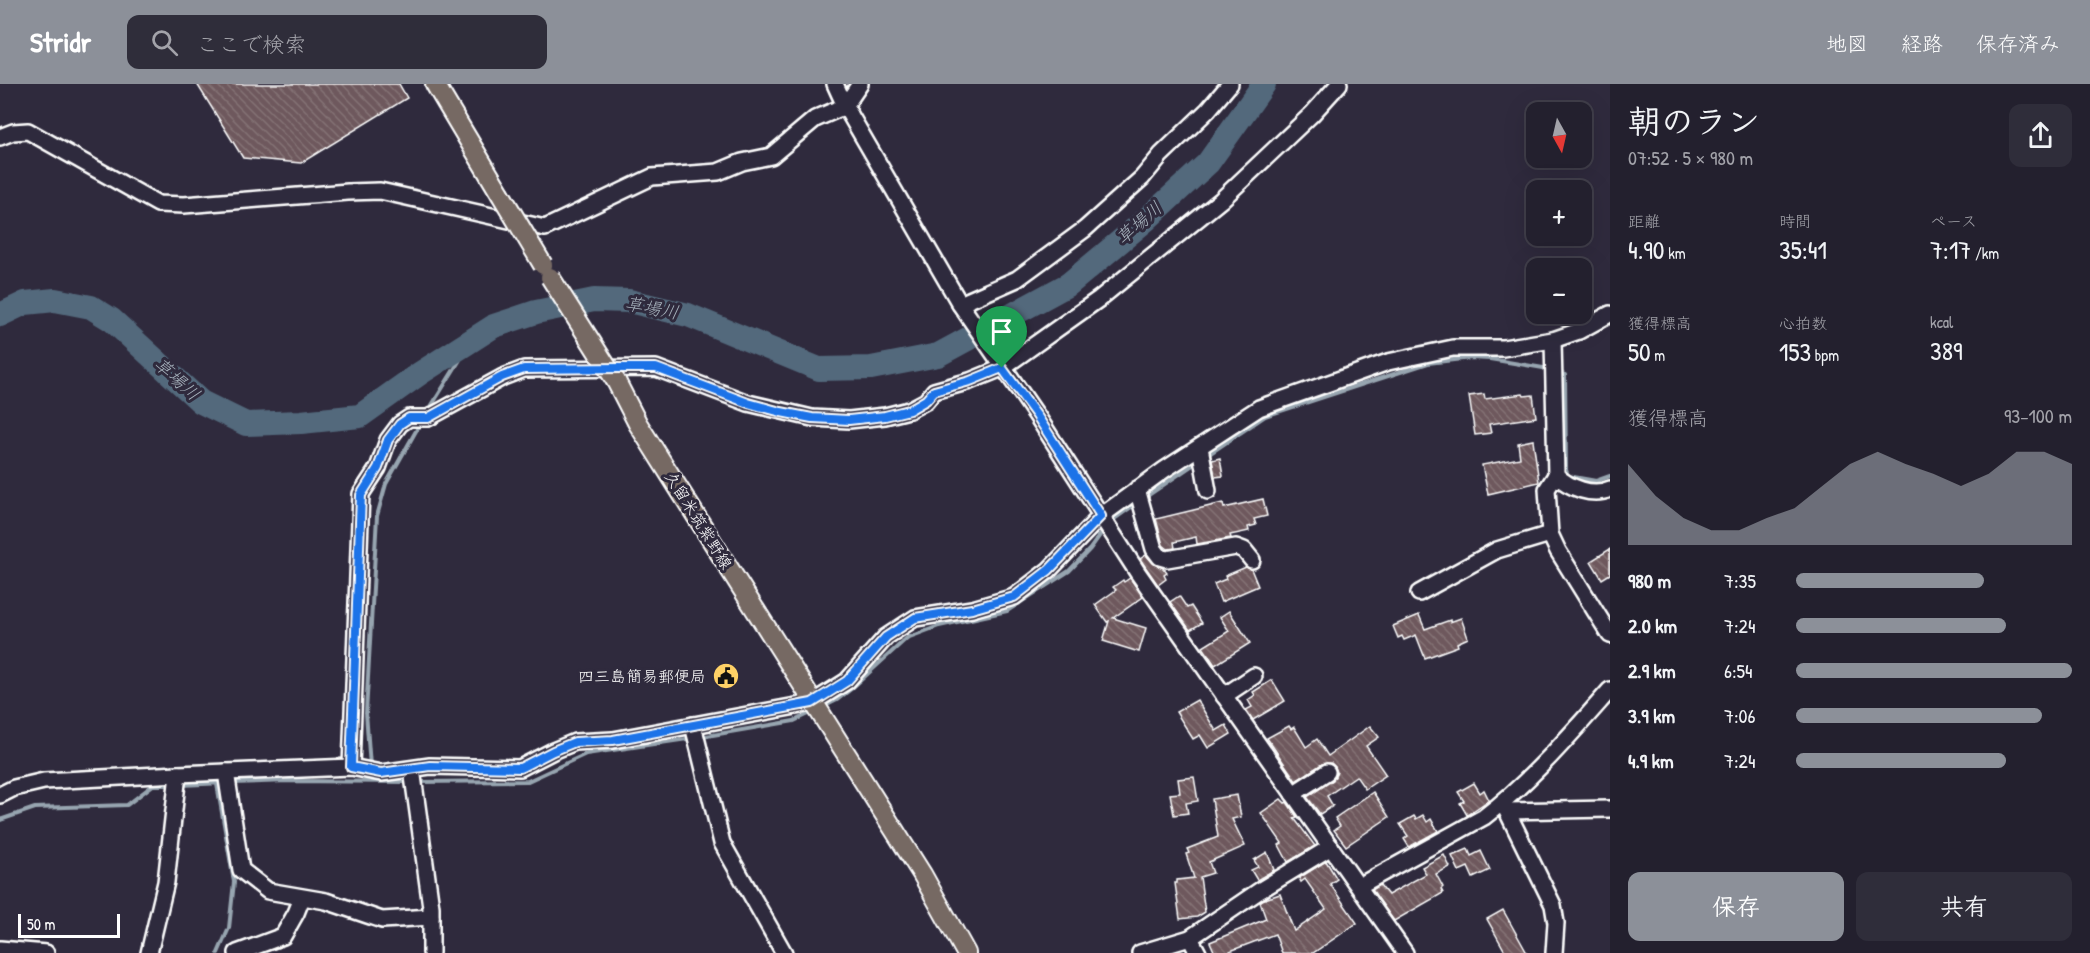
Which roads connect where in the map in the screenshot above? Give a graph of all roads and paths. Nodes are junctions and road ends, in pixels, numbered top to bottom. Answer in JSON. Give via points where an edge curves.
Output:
{"nodes":[{"id":1,"x":435,"y":84,"type":"edge"},
{"id":2,"x":835,"y":84,"type":"edge"},
{"id":3,"x":861,"y":84,"type":"edge"},
{"id":4,"x":1230,"y":84,"type":"edge"},
{"id":5,"x":1339,"y":84,"type":"edge"},
{"id":6,"x":845,"y":106,"type":"junction"},
{"id":7,"x":0,"y":137,"type":"edge"},
{"id":8,"x":962,"y":307,"type":"junction"},
{"id":9,"x":1610,"y":314,"type":"edge"},
{"id":10,"x":1553,"y":340,"type":"junction"},
{"id":11,"x":1000,"y":364,"type":"junction"},
{"id":12,"x":1200,"y":447,"type":"junction"},
{"id":13,"x":1556,"y":475,"type":"junction"},
{"id":14,"x":1137,"y":489,"type":"junction"},
{"id":15,"x":1610,"y":489,"type":"edge"},
{"id":16,"x":1208,"y":491,"type":"dead end"},
{"id":17,"x":1101,"y":516,"type":"junction"},
{"id":18,"x":1550,"y":534,"type":"junction"},
{"id":19,"x":1252,"y":560,"type":"dead end"},
{"id":20,"x":1419,"y":593,"type":"dead end"},
{"id":21,"x":1610,"y":635,"type":"edge"},
{"id":22,"x":1254,"y":676,"type":"dead end"},
{"id":23,"x":1610,"y":690,"type":"edge"},
{"id":24,"x":1224,"y":696,"type":"junction"},
{"id":25,"x":812,"y":703,"type":"junction"},
{"id":26,"x":693,"y":725,"type":"junction"},
{"id":27,"x":351,"y":767,"type":"junction"},
{"id":28,"x":412,"y":769,"type":"junction"},
{"id":29,"x":226,"y":772,"type":"junction"},
{"id":30,"x":1327,"y":772,"type":"dead end"},
{"id":31,"x":178,"y":774,"type":"junction"},
{"id":32,"x":1293,"y":794,"type":"junction"},
{"id":33,"x":0,"y":795,"type":"edge"},
{"id":34,"x":1506,"y":807,"type":"junction"},
{"id":35,"x":1610,"y":809,"type":"edge"},
{"id":36,"x":1331,"y":847,"type":"junction"},
{"id":37,"x":1359,"y":886,"type":"junction"},
{"id":38,"x":302,"y":898,"type":"junction"},
{"id":39,"x":430,"y":917,"type":"junction"},
{"id":40,"x":1190,"y":938,"type":"junction"},
{"id":41,"x":0,"y":949,"type":"edge"},
{"id":42,"x":45,"y":953,"type":"edge"},
{"id":43,"x":149,"y":953,"type":"edge"},
{"id":44,"x":237,"y":953,"type":"edge"},
{"id":45,"x":431,"y":953,"type":"edge"},
{"id":46,"x":784,"y":953,"type":"edge"},
{"id":47,"x":966,"y":953,"type":"edge"},
{"id":48,"x":1140,"y":953,"type":"edge"},
{"id":49,"x":1198,"y":953,"type":"edge"},
{"id":50,"x":1405,"y":953,"type":"edge"},
{"id":51,"x":1554,"y":953,"type":"edge"}],
"edges":[{"from":1,"to":25,"type":"main road","name":"久留米筑紫野線","bridge":true,"via":[[546,272],[616,381],[638,424]]},
{"from":2,"to":6,"type":"street"},
{"from":3,"to":6,"type":"street"},
{"from":4,"to":8,"type":"street","via":[[1142,178],[1085,229],[1017,279]]},
{"from":5,"to":11,"type":"street","via":[[1221,200],[1099,299]]},
{"from":6,"to":7,"type":"street","via":[[815,119],[771,156],[718,172],[652,177],[545,228],[380,192],[158,204],[28,131]]},
{"from":6,"to":8,"type":"street"},
{"from":8,"to":11,"type":"street"},
{"from":9,"to":10,"type":"street"},
{"from":10,"to":12,"type":"street","via":[[1503,348],[1453,348],[1388,362],[1259,408]]},
{"from":10,"to":13,"type":"street"},
{"from":11,"to":17,"type":"street"},
{"from":11,"to":27,"type":"street","via":[[970,381],[934,391],[909,410],[849,420],[781,412],[656,368],[524,369],[428,418],[409,418],[388,440],[378,468],[361,495]]},
{"from":12,"to":14,"type":"street"},
{"from":12,"to":16,"type":"street"},
{"from":13,"to":15,"type":"street","via":[[1564,483],[1591,492]]},
{"from":13,"to":18,"type":"street","via":[[1547,489]]},
{"from":14,"to":17,"type":"street"},
{"from":14,"to":19,"type":"street","via":[[1154,549],[1160,557],[1236,546]]},
{"from":17,"to":24,"type":"street"},
{"from":17,"to":25,"type":"street","via":[[1049,570],[1014,597],[972,609],[915,618],[886,637],[847,681]]},
{"from":18,"to":20,"type":"street","via":[[1497,550]]},
{"from":18,"to":21,"type":"street"},
{"from":22,"to":24,"type":"street"},
{"from":23,"to":34,"type":"street"},
{"from":24,"to":32,"type":"street"},
{"from":25,"to":26,"type":"street"},
{"from":25,"to":47,"type":"main road","name":"久留米筑紫野線","via":[[922,874]]},
{"from":26,"to":28,"type":"street","via":[[613,740],[575,742],[520,768]]},
{"from":26,"to":46,"type":"street","via":[[722,843]]},
{"from":27,"to":28,"type":"street","via":[[381,773]]},
{"from":27,"to":29,"type":"street"},
{"from":28,"to":39,"type":"street"},
{"from":29,"to":31,"type":"street"},
{"from":29,"to":38,"type":"street","via":[[242,870],[268,891]]},
{"from":30,"to":32,"type":"street"},
{"from":31,"to":33,"type":"street","via":[[44,781]]},
{"from":31,"to":43,"type":"street","via":[[165,882]]},
{"from":32,"to":36,"type":"street"},
{"from":34,"to":35,"type":"street"},
{"from":34,"to":37,"type":"street"},
{"from":34,"to":51,"type":"street","via":[[1553,905]]},
{"from":36,"to":37,"type":"street"},
{"from":36,"to":40,"type":"street"},
{"from":37,"to":50,"type":"street"},
{"from":38,"to":39,"type":"street","via":[[326,901],[381,920]]},
{"from":38,"to":44,"type":"street","via":[[283,936]]},
{"from":39,"to":45,"type":"street"},
{"from":40,"to":48,"type":"street"},
{"from":40,"to":49,"type":"street"},
{"from":41,"to":42,"type":"street"}]}
